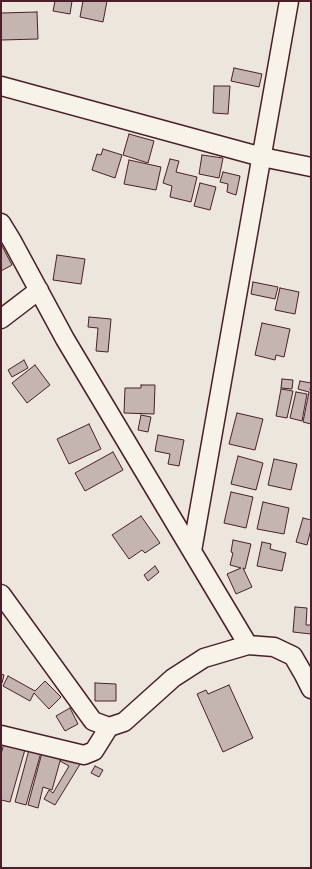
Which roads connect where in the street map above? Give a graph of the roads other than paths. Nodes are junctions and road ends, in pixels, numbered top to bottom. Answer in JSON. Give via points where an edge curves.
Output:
{"nodes":[{"id":1,"x":289,"y":1,"type":"edge"},
{"id":2,"x":1,"y":86,"type":"edge"},
{"id":3,"x":262,"y":157,"type":"junction"},
{"id":4,"x":311,"y":167,"type":"edge"},
{"id":5,"x":1,"y":223,"type":"edge"},
{"id":6,"x":39,"y":290,"type":"junction"},
{"id":7,"x":1,"y":319,"type":"edge"},
{"id":8,"x":192,"y":551,"type":"junction"},
{"id":9,"x":1,"y":594,"type":"edge"},
{"id":10,"x":248,"y":645,"type":"junction"},
{"id":11,"x":311,"y":688,"type":"edge"},
{"id":12,"x":109,"y":727,"type":"junction"},
{"id":13,"x":1,"y":735,"type":"edge"}],
"edges":[{"from":1,"to":3,"type":"street"},
{"from":2,"to":3,"type":"street"},
{"from":3,"to":4,"type":"street"},
{"from":3,"to":8,"type":"street"},
{"from":5,"to":6,"type":"street"},
{"from":6,"to":7,"type":"street"},
{"from":6,"to":8,"type":"street","via":[[65,339]]},
{"from":8,"to":10,"type":"street"},
{"from":9,"to":12,"type":"street","via":[[93,721]]},
{"from":10,"to":11,"type":"street","via":[[274,647],[293,656]]},
{"from":10,"to":12,"type":"street","via":[[204,658],[173,678],[124,722]]},
{"from":12,"to":13,"type":"street","via":[[94,751],[84,755]]}]}
